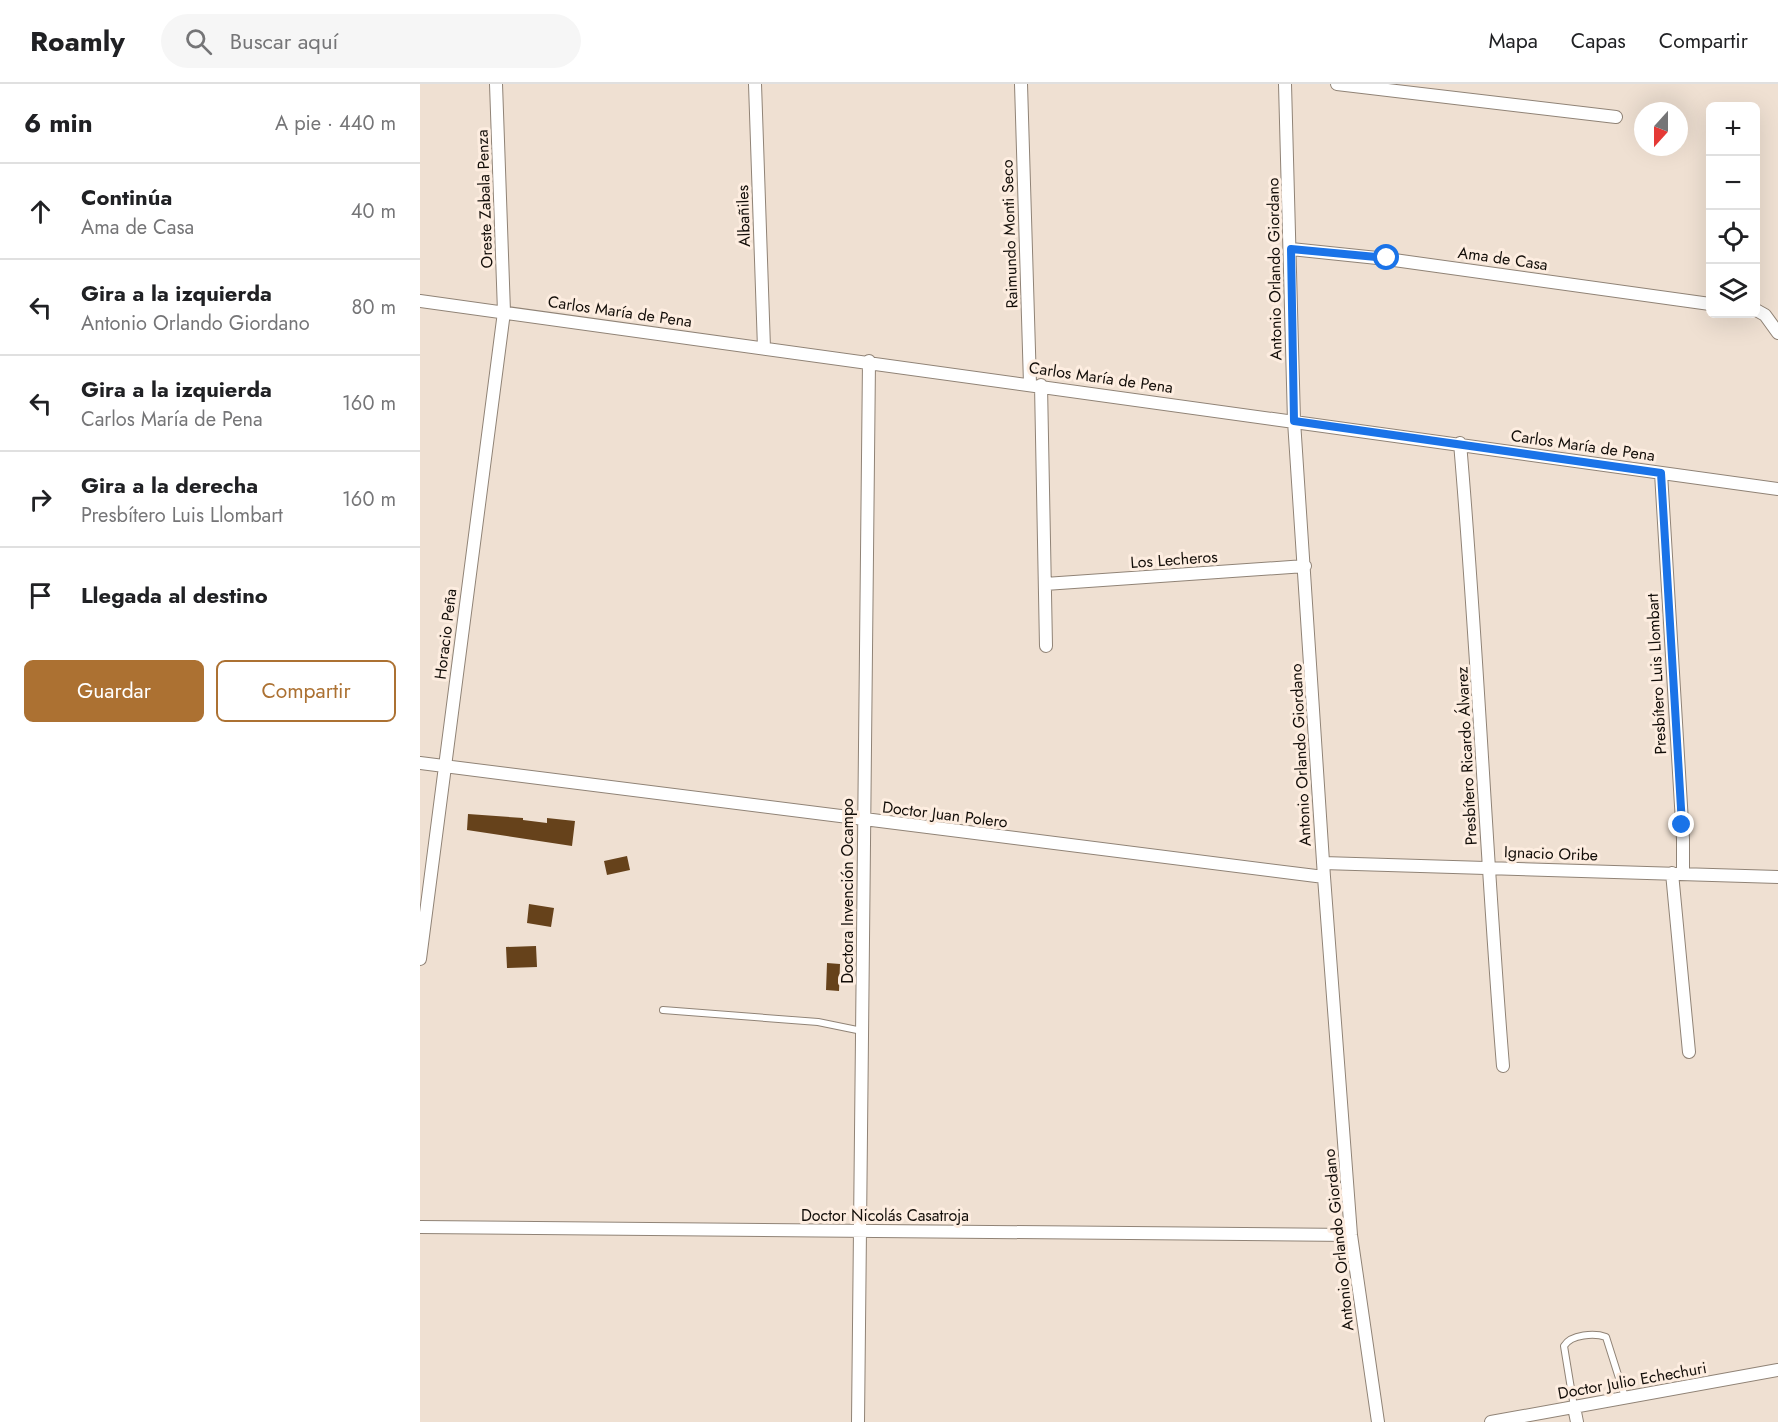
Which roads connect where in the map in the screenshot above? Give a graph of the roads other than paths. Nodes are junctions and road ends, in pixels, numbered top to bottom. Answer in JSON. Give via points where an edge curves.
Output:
{"nodes":[{"id":1,"x":496,"y":84,"type":"edge"},
{"id":2,"x":755,"y":84,"type":"edge"},
{"id":3,"x":1022,"y":84,"type":"edge"},
{"id":4,"x":1285,"y":84,"type":"edge"},
{"id":5,"x":1337,"y":84,"type":"edge"},
{"id":6,"x":1616,"y":117,"type":"dead end"},
{"id":7,"x":1291,"y":249,"type":"junction"},
{"id":8,"x":420,"y":300,"type":"edge"},
{"id":9,"x":1706,"y":303,"type":"edge"},
{"id":10,"x":504,"y":312,"type":"junction"},
{"id":11,"x":1760,"y":313,"type":"edge"},
{"id":12,"x":1778,"y":333,"type":"edge"},
{"id":13,"x":764,"y":348,"type":"junction"},
{"id":14,"x":869,"y":361,"type":"junction"},
{"id":15,"x":1035,"y":385,"type":"junction"},
{"id":16,"x":1294,"y":421,"type":"junction"},
{"id":17,"x":1460,"y":443,"type":"junction"},
{"id":18,"x":1661,"y":473,"type":"junction"},
{"id":19,"x":1778,"y":489,"type":"edge"},
{"id":20,"x":1305,"y":566,"type":"junction"},
{"id":21,"x":1045,"y":584,"type":"junction"},
{"id":22,"x":1046,"y":646,"type":"dead end"},
{"id":23,"x":420,"y":763,"type":"edge"},
{"id":24,"x":444,"y":766,"type":"junction"},
{"id":25,"x":863,"y":820,"type":"junction"},
{"id":26,"x":1323,"y":863,"type":"junction"},
{"id":27,"x":1487,"y":868,"type":"junction"},
{"id":28,"x":1677,"y":873,"type":"junction"},
{"id":29,"x":1324,"y":877,"type":"junction"},
{"id":30,"x":1778,"y":877,"type":"edge"},
{"id":31,"x":420,"y":959,"type":"edge"},
{"id":32,"x":663,"y":1010,"type":"dead end"},
{"id":33,"x":863,"y":1031,"type":"junction"},
{"id":34,"x":1689,"y":1052,"type":"dead end"},
{"id":35,"x":1503,"y":1066,"type":"dead end"},
{"id":36,"x":420,"y":1227,"type":"edge"},
{"id":37,"x":859,"y":1231,"type":"junction"},
{"id":38,"x":1351,"y":1235,"type":"junction"},
{"id":39,"x":1778,"y":1370,"type":"edge"},
{"id":40,"x":1625,"y":1398,"type":"junction"},
{"id":41,"x":1574,"y":1407,"type":"junction"},
{"id":42,"x":858,"y":1422,"type":"edge"},
{"id":43,"x":1378,"y":1422,"type":"edge"},
{"id":44,"x":1491,"y":1422,"type":"edge"},
{"id":45,"x":1577,"y":1422,"type":"edge"}],
"edges":[{"from":1,"to":10,"type":"street","name":"Oreste Zabala Penza"},
{"from":2,"to":13,"type":"street","name":"Albañiles"},
{"from":3,"to":15,"type":"street","name":"Raimundo Monti Seco"},
{"from":4,"to":7,"type":"street","name":"Antonio Orlando Giordano"},
{"from":5,"to":6,"type":"street"},
{"from":7,"to":9,"type":"street","name":"Ama de Casa","via":[[1387,258]]},
{"from":7,"to":16,"type":"street","name":"Antonio Orlando Giordano"},
{"from":8,"to":10,"type":"street","name":"Carlos María de Pena"},
{"from":10,"to":13,"type":"street","name":"Carlos María de Pena"},
{"from":10,"to":24,"type":"street","name":"Horacio Peña"},
{"from":11,"to":12,"type":"street"},
{"from":13,"to":14,"type":"street","name":"Carlos María de Pena"},
{"from":14,"to":15,"type":"street","name":"Carlos María de Pena"},
{"from":14,"to":25,"type":"street","name":"Doctora Invención Ocampo"},
{"from":15,"to":16,"type":"street","name":"Carlos María de Pena"},
{"from":15,"to":21,"type":"street","name":"Raimundo Monti Seco"},
{"from":16,"to":17,"type":"street","name":"Carlos María de Pena"},
{"from":16,"to":20,"type":"street","name":"Antonio Orlando Giordano"},
{"from":17,"to":18,"type":"street","name":"Carlos María de Pena"},
{"from":17,"to":27,"type":"street","name":"Presbítero Ricardo Álvarez","via":[[1478,667]]},
{"from":18,"to":19,"type":"street","name":"Carlos María de Pena"},
{"from":18,"to":28,"type":"street","name":"Presbítero Luis Llombart","via":[[1683,839]]},
{"from":20,"to":21,"type":"street","name":"Los Lecheros"},
{"from":20,"to":26,"type":"street","name":"Antonio Orlando Giordano"},
{"from":21,"to":22,"type":"street","name":"Raimundo Monti Seco"},
{"from":23,"to":24,"type":"street","name":"Doctor Juan Polero"},
{"from":24,"to":25,"type":"street","name":"Doctor Juan Polero"},
{"from":24,"to":31,"type":"street","name":"Horacio Peña"},
{"from":25,"to":29,"type":"street","name":"Doctor Juan Polero"},
{"from":25,"to":33,"type":"street","name":"Doctora Invención Ocampo"},
{"from":26,"to":27,"type":"street","name":"Ignacio Oribe"},
{"from":26,"to":29,"type":"street","name":"Antonio Orlando Giordano"},
{"from":27,"to":28,"type":"street","name":"Ignacio Oribe"},
{"from":27,"to":35,"type":"street","name":"Presbítero Ricardo Álvarez"},
{"from":28,"to":30,"type":"street","name":"Ignacio Oribe"},
{"from":28,"to":34,"type":"street","name":"Presbítero Luis Llombart"},
{"from":29,"to":38,"type":"street","name":"Antonio Orlando Giordano"},
{"from":32,"to":33,"type":"lane","via":[[818,1022]]},
{"from":33,"to":37,"type":"street","name":"Doctora Invención Ocampo"},
{"from":36,"to":37,"type":"street","name":"Doctor Nicolás Casatroja"},
{"from":37,"to":38,"type":"street","name":"Doctor Nicolás Casatroja"},
{"from":37,"to":42,"type":"street","name":"Doctora Invención Ocampo"},
{"from":38,"to":43,"type":"street","name":"Antonio Orlando Giordano"},
{"from":39,"to":40,"type":"street","name":"Doctor Julio Echechuri"},
{"from":40,"to":41,"type":"street","name":"Doctor Julio Echechuri"},
{"from":40,"to":41,"type":"lane","via":[[1608,1340],[1598,1334],[1571,1339],[1564,1346]]},
{"from":41,"to":44,"type":"street","name":"Doctor Julio Echechuri"},
{"from":41,"to":45,"type":"street"}]}
